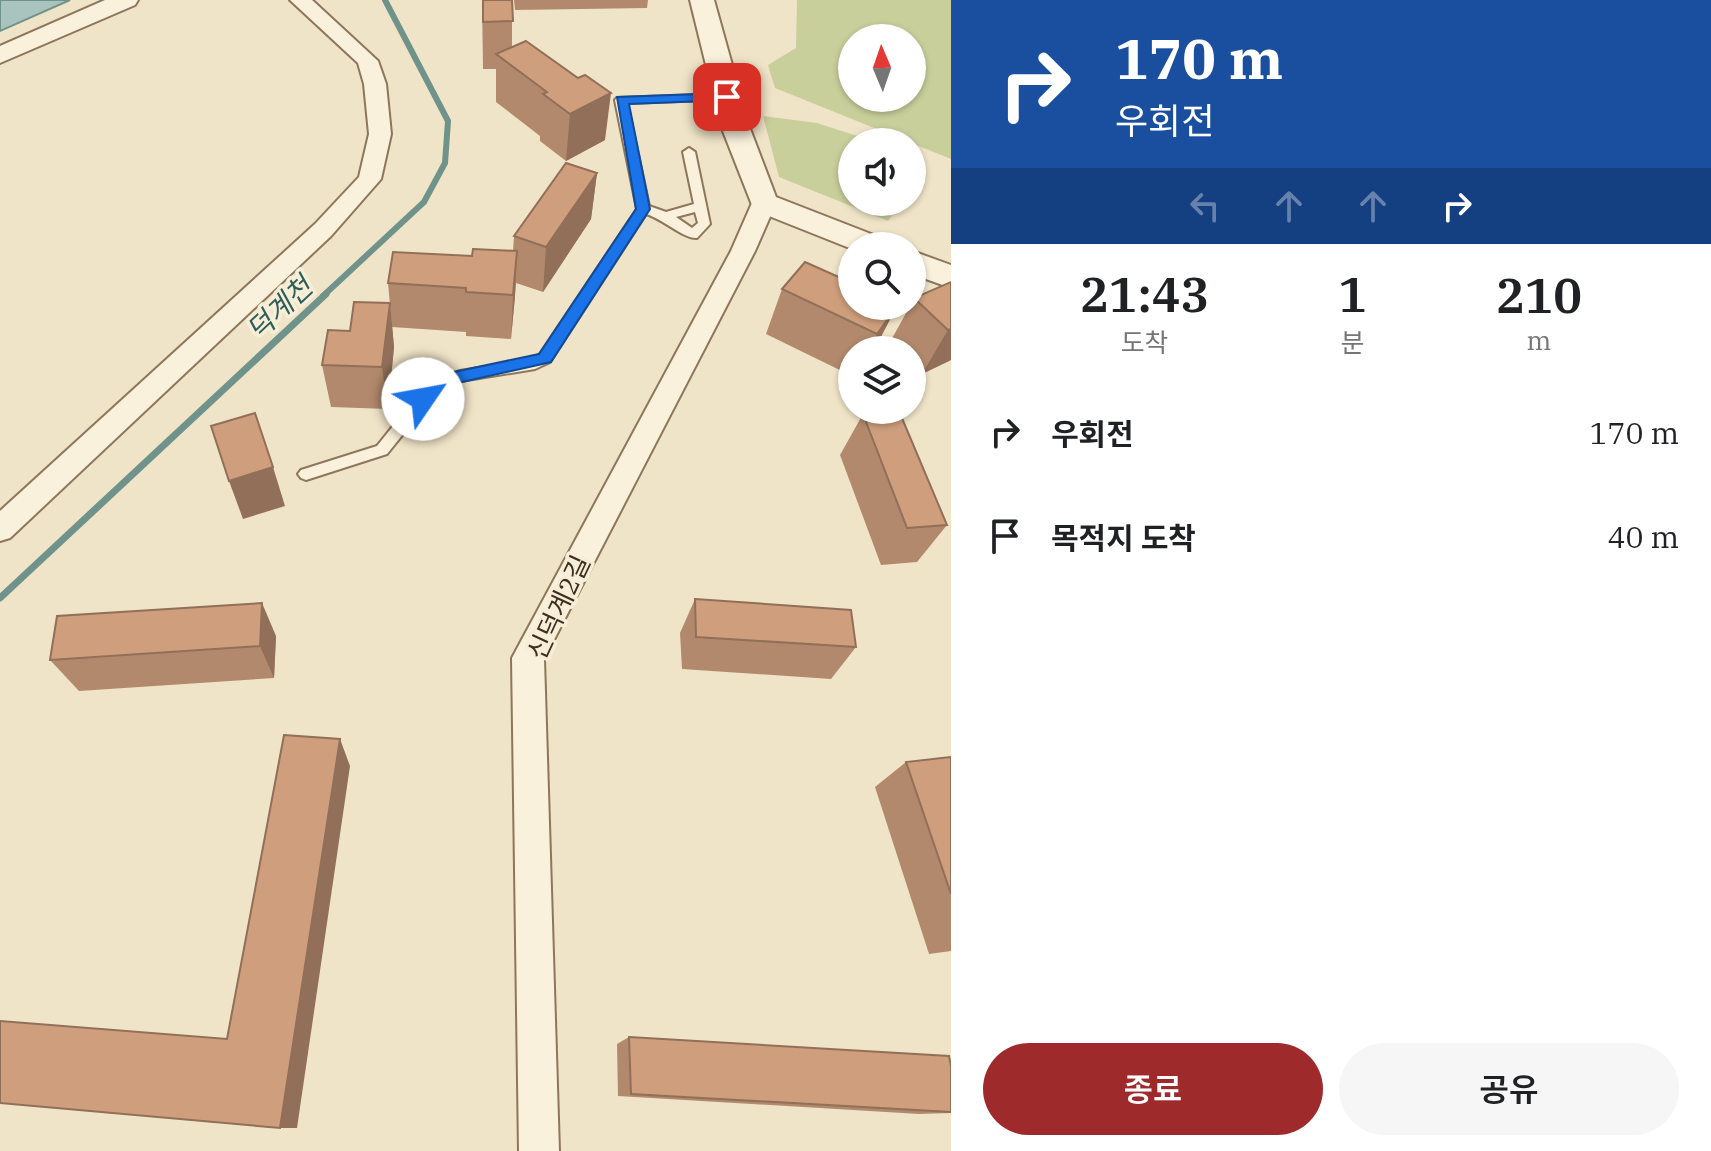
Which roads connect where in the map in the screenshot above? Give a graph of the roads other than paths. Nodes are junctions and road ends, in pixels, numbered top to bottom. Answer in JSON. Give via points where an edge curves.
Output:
{"nodes":[{"id":1,"x":126,"y":0,"type":"edge"},
{"id":2,"x":300,"y":0,"type":"edge"},
{"id":3,"x":702,"y":0,"type":"edge"},
{"id":4,"x":0,"y":55,"type":"edge"},
{"id":5,"x":727,"y":97,"type":"junction"},
{"id":6,"x":689,"y":152,"type":"dead end"},
{"id":7,"x":764,"y":203,"type":"junction"},
{"id":8,"x":700,"y":206,"type":"junction"},
{"id":9,"x":643,"y":209,"type":"junction"},
{"id":10,"x":666,"y":216,"type":"junction"},
{"id":11,"x":838,"y":232,"type":"edge"},
{"id":12,"x":926,"y":267,"type":"edge"},
{"id":13,"x":951,"y":277,"type":"edge"},
{"id":14,"x":306,"y":474,"type":"dead end"},
{"id":15,"x":0,"y":529,"type":"edge"},
{"id":16,"x":539,"y":1151,"type":"edge"}],
"edges":[{"from":1,"to":4,"type":"street"},
{"from":2,"to":15,"type":"street","via":[[368,61],[380,134],[370,179],[323,230]]},
{"from":3,"to":5,"type":"street"},
{"from":5,"to":7,"type":"street"},
{"from":5,"to":9,"type":"lane","via":[[621,100]]},
{"from":6,"to":8,"type":"lane"},
{"from":7,"to":11,"type":"street"},
{"from":7,"to":16,"type":"street","name":"신덕계2길","via":[[528,658]]},
{"from":8,"to":10,"type":"lane"},
{"from":8,"to":10,"type":"lane","via":[[704,224],[693,235]]},
{"from":9,"to":10,"type":"lane"},
{"from":9,"to":14,"type":"lane","via":[[545,358],[444,382],[423,399],[382,450]]},
{"from":12,"to":13,"type":"street"}]}
